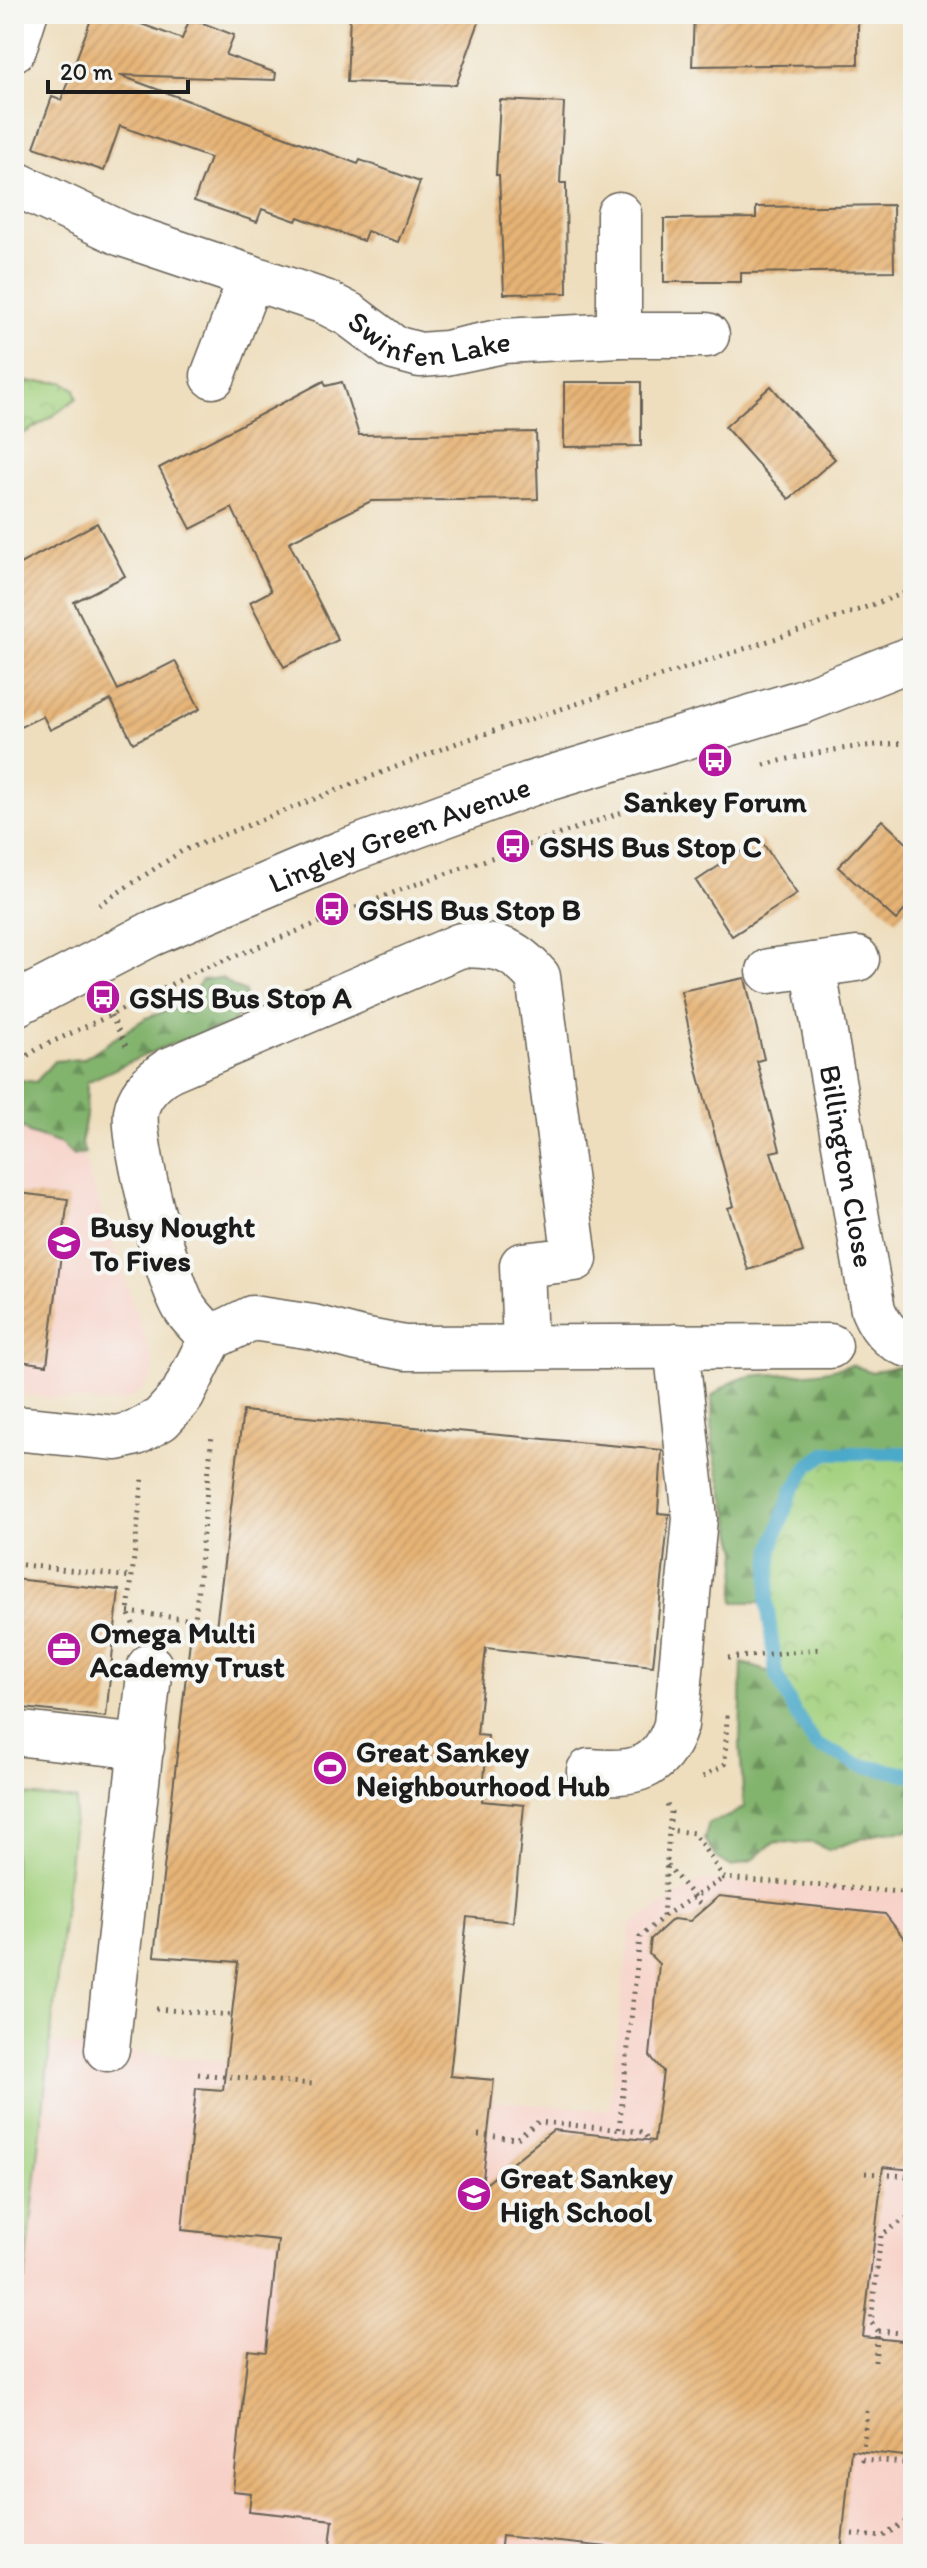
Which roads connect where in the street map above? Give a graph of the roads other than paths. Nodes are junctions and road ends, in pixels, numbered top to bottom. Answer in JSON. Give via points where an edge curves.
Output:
{"nodes":[{"id":1,"x":25,"y":14,"type":"edge"},
{"id":2,"x":14,"y":49,"type":"edge"},
{"id":3,"x":14,"y":183,"type":"edge"},
{"id":4,"x":619,"y":214,"type":"dead end"},
{"id":5,"x":251,"y":277,"type":"junction"},
{"id":6,"x":619,"y":335,"type":"junction"},
{"id":7,"x":707,"y":335,"type":"dead end"},
{"id":8,"x":213,"y":376,"type":"dead end"},
{"id":9,"x":913,"y":658,"type":"edge"},
{"id":10,"x":913,"y":692,"type":"edge"},
{"id":11,"x":801,"y":702,"type":"junction"},
{"id":12,"x":857,"y":959,"type":"dead end"},
{"id":13,"x":813,"y":965,"type":"junction"},
{"id":14,"x":769,"y":971,"type":"dead end"},
{"id":15,"x":14,"y":1005,"type":"edge"},
{"id":16,"x":525,"y":1346,"type":"junction"},
{"id":17,"x":676,"y":1346,"type":"junction"},
{"id":18,"x":830,"y":1346,"type":"dead end"},
{"id":19,"x":913,"y":1346,"type":"edge"},
{"id":20,"x":205,"y":1350,"type":"junction"},
{"id":21,"x":14,"y":1428,"type":"edge"},
{"id":22,"x":150,"y":1666,"type":"road end"},
{"id":23,"x":14,"y":1733,"type":"edge"},
{"id":24,"x":142,"y":1747,"type":"junction"},
{"id":25,"x":589,"y":1771,"type":"dead end"},
{"id":26,"x":107,"y":2049,"type":"dead end"}],
"edges":[{"from":1,"to":2,"type":"street"},
{"from":3,"to":5,"type":"street","name":"Swinfen Lake","via":[[122,234]]},
{"from":4,"to":6,"type":"street"},
{"from":5,"to":6,"type":"street","name":"Swinfen Lake","via":[[325,302],[394,348],[420,355],[503,341]]},
{"from":5,"to":8,"type":"street"},
{"from":6,"to":7,"type":"street","name":"Swinfen Lake"},
{"from":9,"to":11,"type":"street","name":"Lingley Green Avenue"},
{"from":10,"to":11,"type":"street","name":"Lingley Green Avenue"},
{"from":11,"to":15,"type":"street","name":"Lingley Green Avenue","via":[[530,784],[342,853],[151,934]]},
{"from":12,"to":13,"type":"street"},
{"from":13,"to":14,"type":"street"},
{"from":13,"to":19,"type":"street","name":"Billington Close","via":[[873,1310],[889,1336]]},
{"from":16,"to":17,"type":"street"},
{"from":16,"to":20,"type":"street","via":[[405,1348],[252,1318]]},
{"from":16,"to":20,"type":"street","via":[[522,1265],[575,1259],[538,977],[522,959],[496,946],[461,945],[191,1060],[150,1083],[136,1109],[135,1134],[167,1268]]},
{"from":17,"to":18,"type":"street"},
{"from":17,"to":25,"type":"street","via":[[695,1518],[676,1725],[663,1753],[651,1764],[619,1774]]},
{"from":20,"to":21,"type":"street","via":[[182,1396],[161,1419],[136,1433],[117,1438]]},
{"from":22,"to":24,"type":"street"},
{"from":23,"to":24,"type":"street"},
{"from":24,"to":26,"type":"street"}]}
